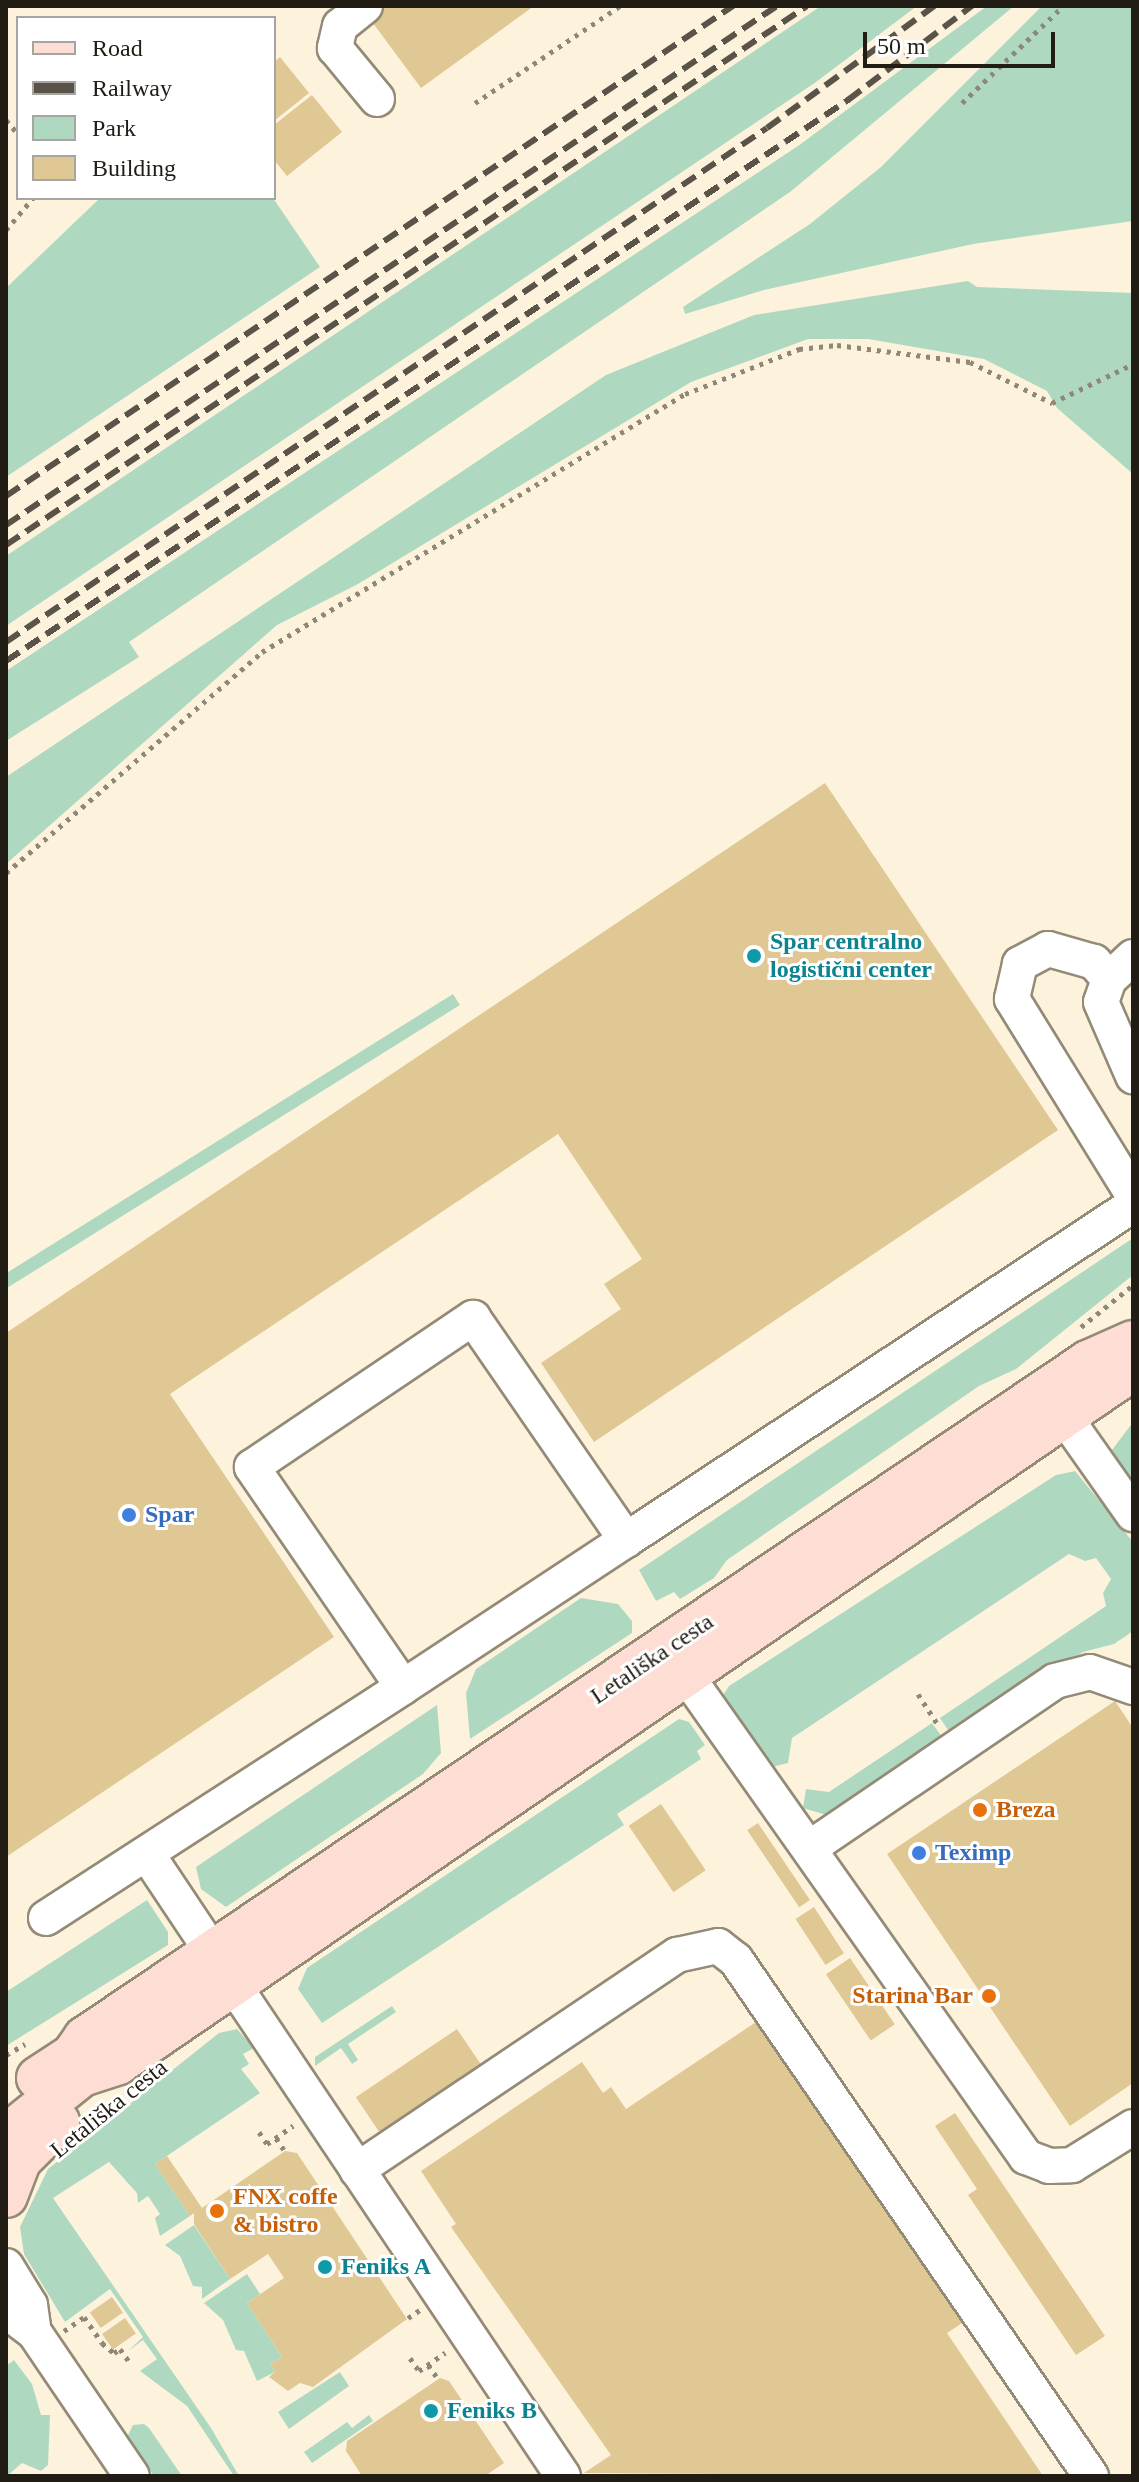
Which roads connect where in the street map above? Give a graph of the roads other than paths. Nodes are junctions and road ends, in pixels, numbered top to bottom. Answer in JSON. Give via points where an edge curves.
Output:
{"nodes":[{"id":1,"x":365,"y":6,"type":"edge"},
{"id":2,"x":377,"y":99,"type":"dead end"},
{"id":3,"x":1121,"y":968,"type":"edge"},
{"id":4,"x":1120,"y":1027,"type":"edge"},
{"id":5,"x":1133,"y":1076,"type":"edge"},
{"id":6,"x":1133,"y":1195,"type":"edge"},
{"id":7,"x":1133,"y":1205,"type":"edge"},
{"id":8,"x":1133,"y":1312,"type":"edge"},
{"id":9,"x":1133,"y":1342,"type":"edge"},
{"id":10,"x":1088,"y":1362,"type":"junction"},
{"id":11,"x":1133,"y":1369,"type":"edge"},
{"id":12,"x":1133,"y":1388,"type":"edge"},
{"id":13,"x":1071,"y":1426,"type":"junction"},
{"id":14,"x":953,"y":1495,"type":"junction"},
{"id":15,"x":1133,"y":1514,"type":"edge"},
{"id":16,"x":626,"y":1540,"type":"junction"},
{"id":17,"x":686,"y":1675,"type":"junction"},
{"id":18,"x":403,"y":1687,"type":"junction"},
{"id":19,"x":1133,"y":1687,"type":"edge"},
{"id":20,"x":811,"y":1847,"type":"junction"},
{"id":21,"x":147,"y":1854,"type":"junction"},
{"id":22,"x":46,"y":1918,"type":"dead end"},
{"id":23,"x":222,"y":1967,"type":"junction"},
{"id":24,"x":108,"y":2066,"type":"junction"},
{"id":25,"x":6,"y":2078,"type":"edge"},
{"id":26,"x":6,"y":2099,"type":"edge"},
{"id":27,"x":1133,"y":2127,"type":"edge"},
{"id":28,"x":6,"y":2136,"type":"edge"},
{"id":29,"x":357,"y":2170,"type":"junction"},
{"id":30,"x":6,"y":2196,"type":"edge"},
{"id":31,"x":6,"y":2266,"type":"edge"},
{"id":32,"x":6,"y":2311,"type":"edge"},
{"id":33,"x":34,"y":2332,"type":"junction"},
{"id":34,"x":132,"y":2476,"type":"edge"},
{"id":35,"x":563,"y":2476,"type":"edge"},
{"id":36,"x":1091,"y":2476,"type":"edge"}],
"edges":[{"from":1,"to":2,"type":"street","via":[[340,26],[335,48]]},
{"from":3,"to":4,"type":"street","via":[[1101,1002]]},
{"from":3,"to":6,"type":"street","via":[[1048,949],[1020,964],[1012,999]]},
{"from":4,"to":5,"type":"street"},
{"from":7,"to":16,"type":"street"},
{"from":8,"to":10,"type":"main road","name":"Letališka cesta","via":[[1101,1337]]},
{"from":9,"to":10,"type":"main road","name":"Letališka cesta"},
{"from":10,"to":23,"type":"main road","name":"Letališka cesta"},
{"from":11,"to":14,"type":"main road","name":"Letališka cesta","via":[[968,1477]]},
{"from":12,"to":13,"type":"main road","name":"Letališka cesta"},
{"from":13,"to":14,"type":"main road","name":"Letališka cesta","via":[[976,1489]]},
{"from":13,"to":15,"type":"street"},
{"from":14,"to":17,"type":"main road","name":"Letališka cesta"},
{"from":16,"to":18,"type":"street"},
{"from":16,"to":18,"type":"street","via":[[473,1318],[252,1467]]},
{"from":17,"to":20,"type":"street","via":[[766,1795]]},
{"from":17,"to":23,"type":"main road","name":"Letališka cesta"},
{"from":18,"to":21,"type":"street"},
{"from":19,"to":20,"type":"street","via":[[1113,1675],[1074,1674]]},
{"from":20,"to":27,"type":"street","via":[[1026,2157],[1049,2166],[1072,2165]]},
{"from":21,"to":22,"type":"street"},
{"from":21,"to":23,"type":"street"},
{"from":23,"to":24,"type":"main road","name":"Letališka cesta"},
{"from":23,"to":29,"type":"street"},
{"from":24,"to":25,"type":"main road","name":"Letališka cesta","via":[[64,2042]]},
{"from":24,"to":26,"type":"main road","name":"Letališka cesta","via":[[73,2055]]},
{"from":24,"to":28,"type":"main road","name":"Letališka cesta","via":[[82,2075]]},
{"from":24,"to":30,"type":"main road","name":"Letališka cesta","via":[[95,2093],[29,2147]]},
{"from":29,"to":35,"type":"street"},
{"from":29,"to":36,"type":"street","via":[[677,1955],[718,1946],[736,1960]]},
{"from":31,"to":33,"type":"street","via":[[30,2305]]},
{"from":32,"to":33,"type":"street"},
{"from":33,"to":34,"type":"street"}]}
